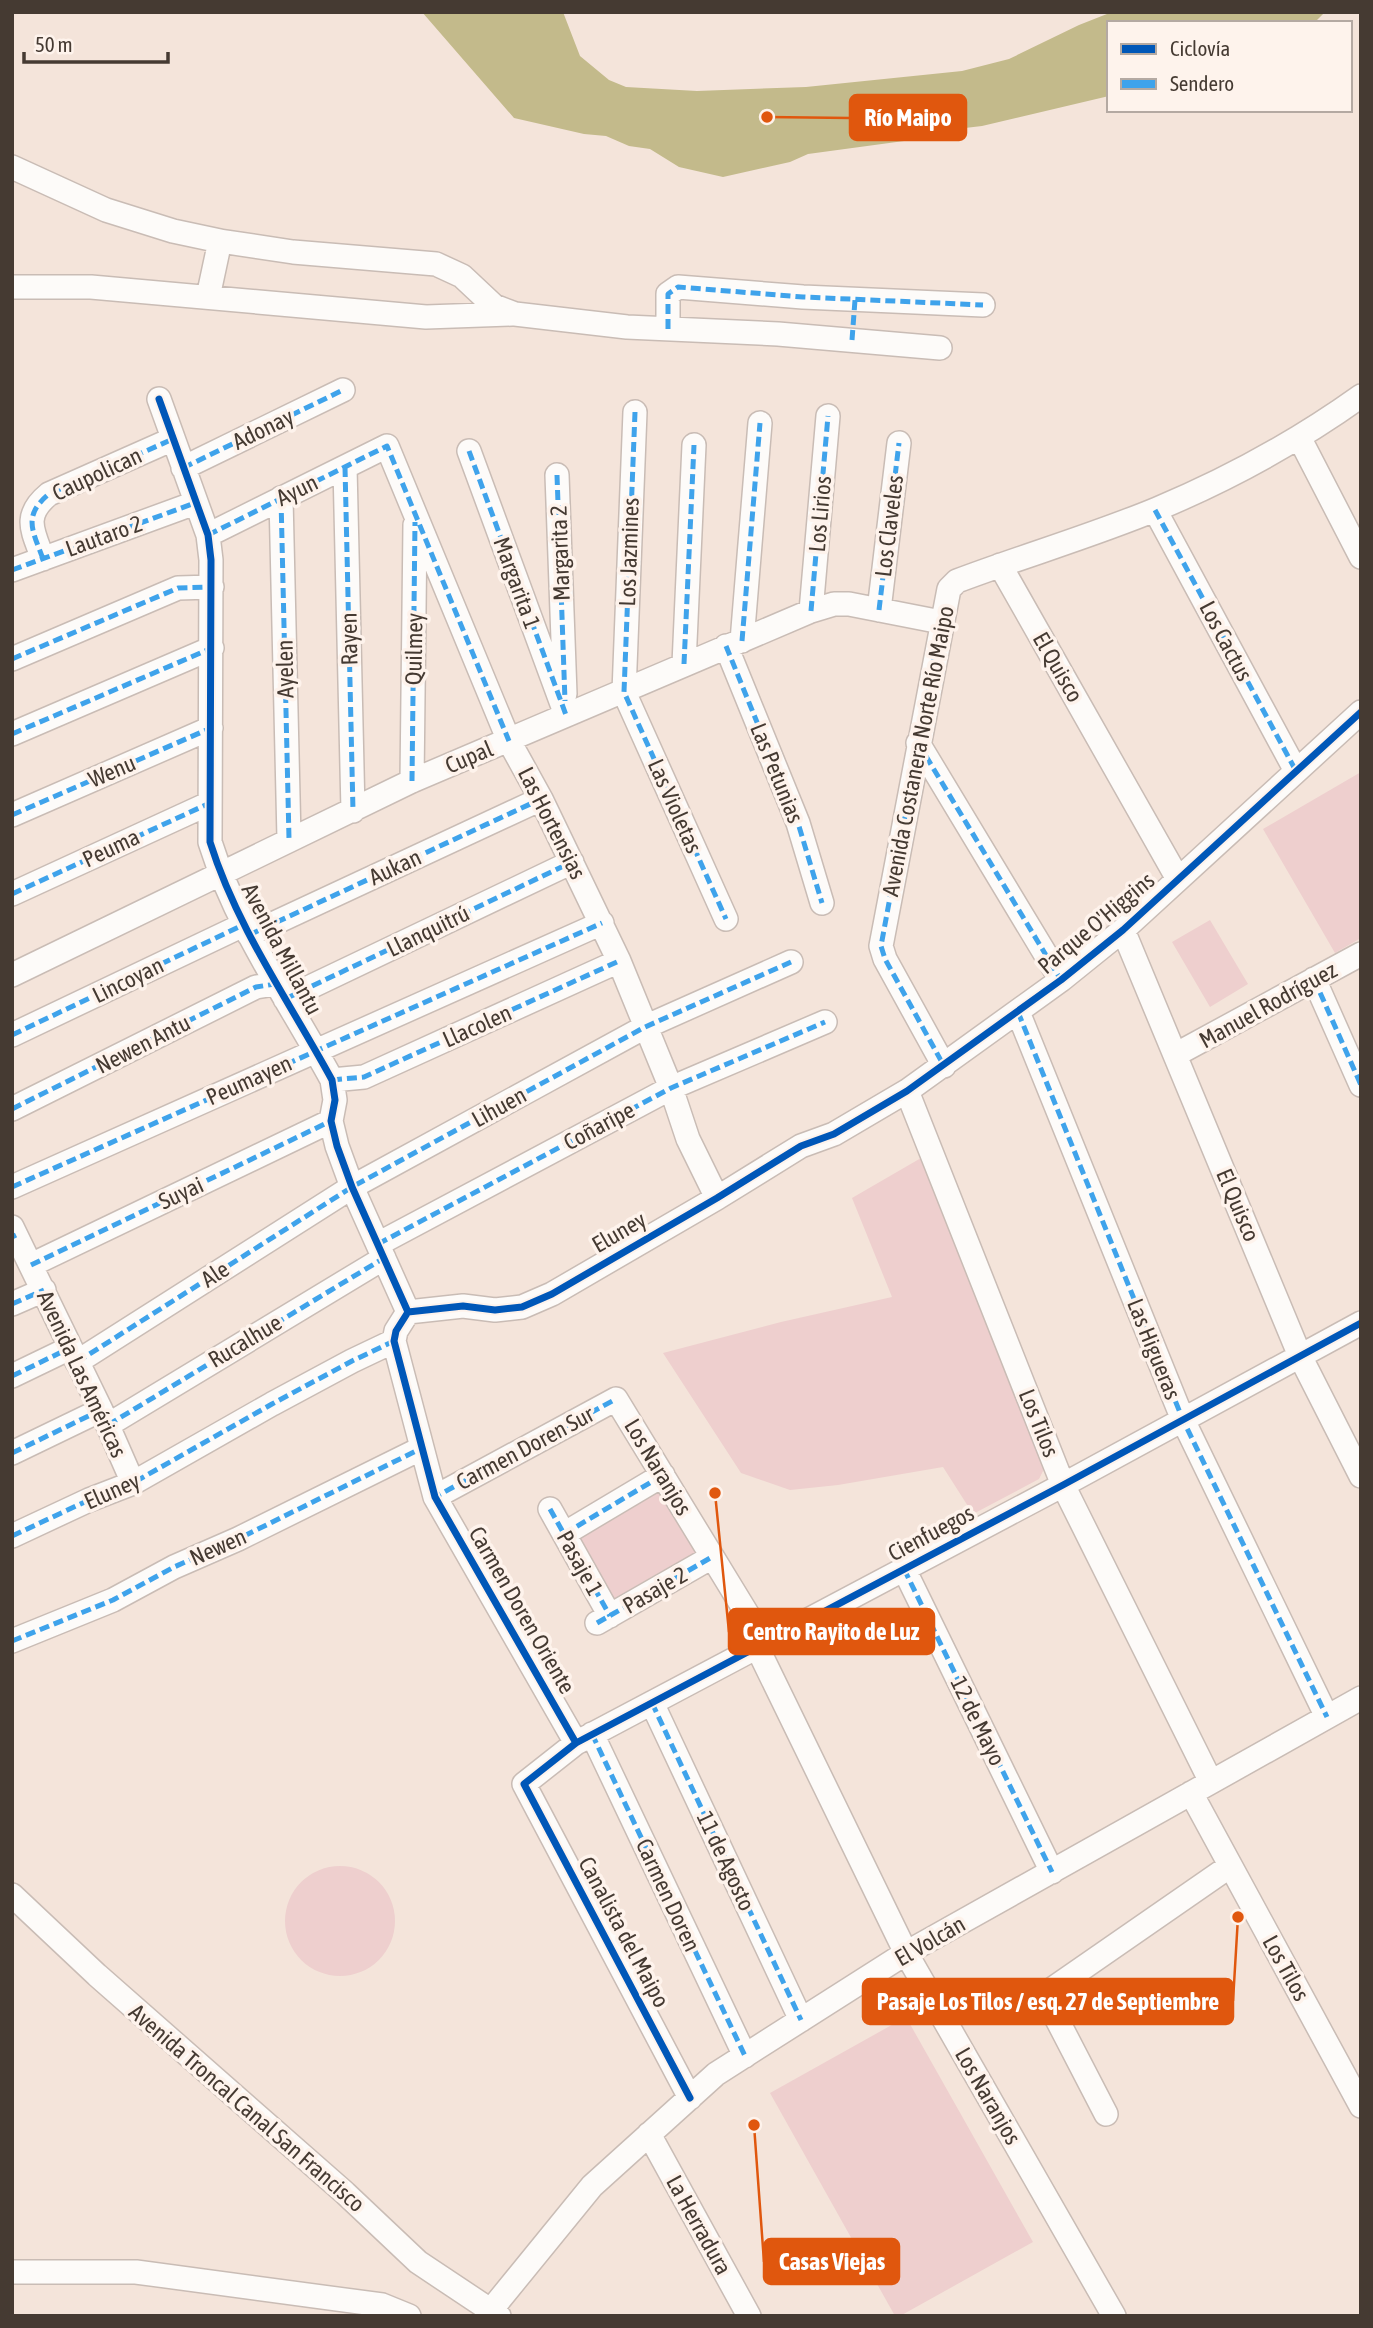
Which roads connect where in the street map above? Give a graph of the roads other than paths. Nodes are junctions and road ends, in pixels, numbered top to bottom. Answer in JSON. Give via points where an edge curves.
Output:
{"nodes":[{"id":1,"x":12,"y":167,"type":"edge"},
{"id":2,"x":220,"y":241,"type":"junction"},
{"id":3,"x":12,"y":287,"type":"edge"},
{"id":4,"x":208,"y":297,"type":"junction"},
{"id":5,"x":855,"y":300,"type":"junction"},
{"id":6,"x":983,"y":304,"type":"dead end"},
{"id":7,"x":515,"y":314,"type":"junction"},
{"id":8,"x":667,"y":329,"type":"junction"},
{"id":9,"x":852,"y":340,"type":"junction"},
{"id":10,"x":940,"y":348,"type":"dead end"},
{"id":11,"x":343,"y":390,"type":"dead end"},
{"id":12,"x":1361,"y":396,"type":"edge"},
{"id":13,"x":159,"y":399,"type":"dead end"},
{"id":14,"x":635,"y":412,"type":"dead end"},
{"id":15,"x":828,"y":416,"type":"dead end"},
{"id":16,"x":760,"y":423,"type":"dead end"},
{"id":17,"x":1299,"y":437,"type":"junction"},
{"id":18,"x":173,"y":439,"type":"junction"},
{"id":19,"x":899,"y":443,"type":"dead end"},
{"id":20,"x":694,"y":445,"type":"dead end"},
{"id":21,"x":387,"y":446,"type":"joint"},
{"id":22,"x":469,"y":451,"type":"dead end"},
{"id":23,"x":345,"y":467,"type":"junction"},
{"id":24,"x":183,"y":468,"type":"junction"},
{"id":25,"x":557,"y":475,"type":"dead end"},
{"id":26,"x":281,"y":498,"type":"junction"},
{"id":27,"x":195,"y":503,"type":"junction"},
{"id":28,"x":1155,"y":510,"type":"junction"},
{"id":29,"x":415,"y":517,"type":"junction"},
{"id":30,"x":208,"y":535,"type":"junction"},
{"id":31,"x":1361,"y":557,"type":"edge"},
{"id":32,"x":43,"y":559,"type":"junction"},
{"id":33,"x":1000,"y":565,"type":"junction"},
{"id":34,"x":12,"y":570,"type":"edge"},
{"id":35,"x":212,"y":587,"type":"junction"},
{"id":36,"x":879,"y":610,"type":"junction"},
{"id":37,"x":811,"y":611,"type":"junction"},
{"id":38,"x":941,"y":622,"type":"junction"},
{"id":39,"x":734,"y":643,"type":"junction"},
{"id":40,"x":212,"y":648,"type":"junction"},
{"id":41,"x":12,"y":659,"type":"edge"},
{"id":42,"x":684,"y":664,"type":"junction"},
{"id":43,"x":624,"y":692,"type":"junction"},
{"id":44,"x":1361,"y":712,"type":"edge"},
{"id":45,"x":566,"y":715,"type":"junction"},
{"id":46,"x":211,"y":728,"type":"junction"},
{"id":47,"x":12,"y":734,"type":"edge"},
{"id":48,"x":509,"y":741,"type":"junction"},
{"id":49,"x":918,"y":743,"type":"junction"},
{"id":50,"x":1296,"y":771,"type":"junction"},
{"id":51,"x":412,"y":781,"type":"junction"},
{"id":52,"x":541,"y":799,"type":"junction"},
{"id":53,"x":209,"y":803,"type":"junction"},
{"id":54,"x":353,"y":811,"type":"junction"},
{"id":55,"x":12,"y":815,"type":"edge"},
{"id":56,"x":289,"y":839,"type":"junction"},
{"id":57,"x":572,"y":862,"type":"junction"},
{"id":58,"x":220,"y":874,"type":"junction"},
{"id":59,"x":1178,"y":879,"type":"junction"},
{"id":60,"x":12,"y":894,"type":"edge"},
{"id":61,"x":822,"y":903,"type":"dead end"},
{"id":62,"x":726,"y":919,"type":"dead end"},
{"id":63,"x":602,"y":923,"type":"junction"},
{"id":64,"x":246,"y":930,"type":"junction"},
{"id":65,"x":1123,"y":930,"type":"junction"},
{"id":66,"x":1361,"y":954,"type":"edge"},
{"id":67,"x":620,"y":961,"type":"junction"},
{"id":68,"x":791,"y":962,"type":"dead end"},
{"id":69,"x":12,"y":975,"type":"edge"},
{"id":70,"x":1314,"y":979,"type":"junction"},
{"id":71,"x":1061,"y":980,"type":"junction"},
{"id":72,"x":280,"y":991,"type":"junction"},
{"id":73,"x":1018,"y":1012,"type":"junction"},
{"id":74,"x":825,"y":1022,"type":"dead end"},
{"id":75,"x":645,"y":1027,"type":"junction"},
{"id":76,"x":12,"y":1035,"type":"edge"},
{"id":77,"x":316,"y":1050,"type":"junction"},
{"id":78,"x":1175,"y":1055,"type":"junction"},
{"id":79,"x":944,"y":1066,"type":"junction"},
{"id":80,"x":332,"y":1080,"type":"junction"},
{"id":81,"x":1361,"y":1085,"type":"edge"},
{"id":82,"x":671,"y":1088,"type":"junction"},
{"id":83,"x":907,"y":1091,"type":"junction"},
{"id":84,"x":12,"y":1109,"type":"edge"},
{"id":85,"x":331,"y":1121,"type":"junction"},
{"id":86,"x":834,"y":1134,"type":"joint"},
{"id":87,"x":12,"y":1187,"type":"edge"},
{"id":88,"x":352,"y":1187,"type":"junction"},
{"id":89,"x":718,"y":1198,"type":"junction"},
{"id":90,"x":13,"y":1233,"type":"edge"},
{"id":91,"x":381,"y":1251,"type":"junction"},
{"id":92,"x":31,"y":1265,"type":"junction"},
{"id":93,"x":44,"y":1290,"type":"junction"},
{"id":94,"x":12,"y":1304,"type":"edge"},
{"id":95,"x":408,"y":1312,"type":"junction"},
{"id":96,"x":1361,"y":1323,"type":"edge"},
{"id":97,"x":394,"y":1342,"type":"junction"},
{"id":98,"x":74,"y":1355,"type":"junction"},
{"id":99,"x":1300,"y":1356,"type":"junction"},
{"id":100,"x":12,"y":1376,"type":"edge"},
{"id":101,"x":616,"y":1399,"type":"joint"},
{"id":102,"x":104,"y":1418,"type":"junction"},
{"id":103,"x":1183,"y":1420,"type":"junction"},
{"id":104,"x":422,"y":1448,"type":"junction"},
{"id":105,"x":12,"y":1453,"type":"edge"},
{"id":106,"x":663,"y":1475,"type":"junction"},
{"id":107,"x":1361,"y":1476,"type":"edge"},
{"id":108,"x":133,"y":1483,"type":"junction"},
{"id":109,"x":1063,"y":1485,"type":"junction"},
{"id":110,"x":435,"y":1497,"type":"junction"},
{"id":111,"x":550,"y":1509,"type":"dead end"},
{"id":112,"x":564,"y":1534,"type":"junction"},
{"id":113,"x":12,"y":1536,"type":"edge"},
{"id":114,"x":712,"y":1557,"type":"junction"},
{"id":115,"x":904,"y":1569,"type":"junction"},
{"id":116,"x":603,"y":1620,"type":"joint"},
{"id":117,"x":12,"y":1641,"type":"edge"},
{"id":118,"x":761,"y":1645,"type":"junction"},
{"id":119,"x":1361,"y":1698,"type":"edge"},
{"id":120,"x":652,"y":1703,"type":"junction"},
{"id":121,"x":1327,"y":1717,"type":"junction"},
{"id":122,"x":584,"y":1739,"type":"junction"},
{"id":123,"x":524,"y":1784,"type":"joint"},
{"id":124,"x":1201,"y":1788,"type":"junction"},
{"id":125,"x":1230,"y":1866,"type":"junction"},
{"id":126,"x":1052,"y":1872,"type":"junction"},
{"id":127,"x":12,"y":1895,"type":"edge"},
{"id":128,"x":906,"y":1953,"type":"junction"},
{"id":129,"x":802,"y":2020,"type":"junction"},
{"id":130,"x":744,"y":2056,"type":"junction"},
{"id":131,"x":690,"y":2098,"type":"junction"},
{"id":132,"x":1361,"y":2106,"type":"edge"},
{"id":133,"x":1106,"y":2115,"type":"dead end"},
{"id":134,"x":649,"y":2134,"type":"junction"},
{"id":135,"x":12,"y":2272,"type":"edge"},
{"id":136,"x":495,"y":2313,"type":"edge"},
{"id":137,"x":409,"y":2316,"type":"edge"},
{"id":138,"x":749,"y":2316,"type":"edge"},
{"id":139,"x":1114,"y":2316,"type":"edge"}],
"edges":[{"from":1,"to":2,"type":"street","via":[[106,210]]},
{"from":2,"to":4,"type":"street"},
{"from":2,"to":7,"type":"street","via":[[436,264],[462,276],[494,306]]},
{"from":3,"to":4,"type":"street","via":[[91,286]]},
{"from":4,"to":7,"type":"street","via":[[426,317]]},
{"from":5,"to":6,"type":"street"},
{"from":5,"to":8,"type":"street","via":[[678,286],[668,294]]},
{"from":5,"to":9,"type":"street"},
{"from":7,"to":8,"type":"street"},
{"from":8,"to":9,"type":"street"},
{"from":9,"to":10,"type":"street"},
{"from":11,"to":24,"type":"street","name":"Adonay"},
{"from":12,"to":17,"type":"street","name":"Avenida Costanera Norte Río Maipo"},
{"from":13,"to":18,"type":"street","name":"Avenida Millantu"},
{"from":14,"to":43,"type":"street","name":"Los Jazmines"},
{"from":15,"to":37,"type":"street","name":"Los Lirios"},
{"from":16,"to":39,"type":"street"},
{"from":17,"to":28,"type":"street","name":"Avenida Costanera Norte Río Maipo"},
{"from":17,"to":31,"type":"street"},
{"from":18,"to":24,"type":"street","name":"Avenida Millantu"},
{"from":18,"to":32,"type":"street","name":"Caupolican","via":[[41,501],[31,524]]},
{"from":19,"to":36,"type":"street","name":"Los Claveles"},
{"from":20,"to":42,"type":"street"},
{"from":21,"to":23,"type":"street","name":"Ayun"},
{"from":21,"to":29,"type":"street","name":"Las Hortensias"},
{"from":22,"to":45,"type":"street","name":"Margarita 1"},
{"from":23,"to":26,"type":"street","name":"Ayun"},
{"from":23,"to":54,"type":"street","name":"Rayen"},
{"from":24,"to":27,"type":"street","name":"Avenida Millantu"},
{"from":25,"to":45,"type":"street","name":"Margarita 2"},
{"from":26,"to":30,"type":"street","name":"Ayun"},
{"from":26,"to":56,"type":"street","name":"Ayelen"},
{"from":27,"to":30,"type":"street","name":"Avenida Millantu"},
{"from":27,"to":32,"type":"street","name":"Lautaro 2"},
{"from":28,"to":33,"type":"street","name":"Avenida Costanera Norte Río Maipo"},
{"from":28,"to":50,"type":"street","name":"Los Cactus"},
{"from":29,"to":48,"type":"street","name":"Las Hortensias"},
{"from":29,"to":51,"type":"street","name":"Quilmey"},
{"from":30,"to":35,"type":"street","name":"Avenida Millantu"},
{"from":32,"to":34,"type":"street","name":"Lautaro 2"},
{"from":33,"to":38,"type":"street","name":"Avenida Costanera Norte Río Maipo","via":[[957,580],[949,589]]},
{"from":33,"to":59,"type":"street","name":"El Quisco"},
{"from":35,"to":40,"type":"street","name":"Avenida Millantu"},
{"from":35,"to":41,"type":"street","via":[[178,588]]},
{"from":36,"to":37,"type":"street","name":"Cupal","via":[[834,604]]},
{"from":36,"to":38,"type":"street","name":"Cupal"},
{"from":37,"to":39,"type":"street","name":"Cupal"},
{"from":38,"to":49,"type":"street","name":"Avenida Costanera Norte Río Maipo"},
{"from":39,"to":42,"type":"street","name":"Cupal"},
{"from":39,"to":61,"type":"street","name":"Las Petunias"},
{"from":40,"to":46,"type":"street","name":"Avenida Millantu"},
{"from":40,"to":47,"type":"street"},
{"from":42,"to":43,"type":"street","name":"Cupal"},
{"from":43,"to":45,"type":"street","name":"Cupal"},
{"from":43,"to":62,"type":"street","name":"Las Violetas"},
{"from":44,"to":50,"type":"street","name":"Parque O'Higgins"},
{"from":45,"to":48,"type":"street","name":"Cupal"},
{"from":46,"to":53,"type":"street","name":"Avenida Millantu"},
{"from":46,"to":55,"type":"street","name":"Wenu"},
{"from":48,"to":51,"type":"street","name":"Cupal"},
{"from":48,"to":52,"type":"street","name":"Las Hortensias"},
{"from":49,"to":71,"type":"street"},
{"from":49,"to":79,"type":"street","name":"Avenida Costanera Norte Río Maipo","via":[[882,951]]},
{"from":50,"to":59,"type":"street","name":"Parque O'Higgins"},
{"from":51,"to":54,"type":"street","name":"Cupal"},
{"from":52,"to":57,"type":"street","name":"Las Hortensias"},
{"from":52,"to":64,"type":"street","name":"Aukan"},
{"from":53,"to":58,"type":"street","name":"Avenida Millantu","via":[[210,842]]},
{"from":53,"to":60,"type":"street","name":"Peuma"},
{"from":54,"to":56,"type":"street","name":"Cupal"},
{"from":56,"to":58,"type":"street","name":"Cupal"},
{"from":57,"to":63,"type":"street","name":"Las Hortensias"},
{"from":57,"to":72,"type":"street","name":"Llanquitrú"},
{"from":58,"to":64,"type":"street","name":"Avenida Millantu"},
{"from":58,"to":69,"type":"street","name":"Cupal"},
{"from":59,"to":65,"type":"street","name":"Parque O'Higgins"},
{"from":63,"to":67,"type":"street","name":"Las Hortensias"},
{"from":63,"to":77,"type":"street","name":"Peumayen"},
{"from":64,"to":72,"type":"street","name":"Avenida Millantu"},
{"from":64,"to":76,"type":"street","name":"Lincoyan"},
{"from":65,"to":71,"type":"street","name":"Parque O'Higgins"},
{"from":65,"to":78,"type":"street","name":"El Quisco"},
{"from":66,"to":70,"type":"street","name":"Manuel Rodríguez"},
{"from":67,"to":75,"type":"street","name":"Las Hortensias"},
{"from":67,"to":80,"type":"street","name":"Llacolen","via":[[364,1077]]},
{"from":68,"to":75,"type":"street","name":"Lihuen"},
{"from":70,"to":78,"type":"street","name":"Manuel Rodríguez"},
{"from":70,"to":81,"type":"street"},
{"from":71,"to":73,"type":"street","name":"Parque O'Higgins"},
{"from":72,"to":77,"type":"street","name":"Avenida Millantu"},
{"from":72,"to":84,"type":"street","name":"Newen Antu","via":[[256,988]]},
{"from":73,"to":79,"type":"street","name":"Parque O'Higgins"},
{"from":73,"to":103,"type":"street","name":"Las Higueras"},
{"from":74,"to":82,"type":"street","name":"Coñaripe"},
{"from":75,"to":82,"type":"street","name":"Las Hortensias"},
{"from":75,"to":88,"type":"street","name":"Lihuen"},
{"from":77,"to":80,"type":"street","name":"Avenida Millantu"},
{"from":77,"to":87,"type":"street","name":"Peumayen"},
{"from":78,"to":99,"type":"street","name":"El Quisco"},
{"from":79,"to":83,"type":"street","name":"Parque O'Higgins"},
{"from":80,"to":85,"type":"street","name":"Avenida Millantu"},
{"from":82,"to":89,"type":"street","name":"Las Hortensias","via":[[688,1139]]},
{"from":82,"to":91,"type":"street","name":"Coñaripe"},
{"from":83,"to":86,"type":"street","name":"Parque O'Higgins"},
{"from":83,"to":109,"type":"street","name":"Los Tilos"},
{"from":85,"to":88,"type":"street","name":"Avenida Millantu"},
{"from":85,"to":92,"type":"street","name":"Suyai"},
{"from":86,"to":89,"type":"street","name":"Eluney","via":[[801,1146]]},
{"from":88,"to":91,"type":"street","name":"Avenida Millantu"},
{"from":88,"to":98,"type":"street","name":"Ale"},
{"from":89,"to":95,"type":"street","name":"Eluney","via":[[522,1307],[463,1306]]},
{"from":90,"to":92,"type":"street","name":"Avenida Las Américas"},
{"from":91,"to":95,"type":"street","name":"Avenida Millantu"},
{"from":91,"to":102,"type":"street","name":"Rucalhue"},
{"from":92,"to":93,"type":"street","name":"Avenida Las Américas"},
{"from":93,"to":94,"type":"street"},
{"from":93,"to":98,"type":"street","name":"Avenida Las Américas"},
{"from":95,"to":97,"type":"street"},
{"from":96,"to":99,"type":"street","name":"Cienfuegos"},
{"from":97,"to":104,"type":"street"},
{"from":97,"to":108,"type":"street","name":"Eluney"},
{"from":98,"to":100,"type":"street","name":"Ale"},
{"from":98,"to":102,"type":"street","name":"Avenida Las Américas"},
{"from":99,"to":103,"type":"street","name":"Cienfuegos"},
{"from":99,"to":107,"type":"street","name":"El Quisco"},
{"from":101,"to":106,"type":"street","name":"Los Naranjos"},
{"from":101,"to":110,"type":"street","name":"Carmen Doren Sur"},
{"from":102,"to":105,"type":"street","name":"Rucalhue"},
{"from":102,"to":108,"type":"street","name":"Avenida Las Américas"},
{"from":103,"to":109,"type":"street","name":"Cienfuegos"},
{"from":103,"to":121,"type":"street","name":"Las Higueras"},
{"from":104,"to":110,"type":"street"},
{"from":104,"to":117,"type":"street","name":"Newen","via":[[113,1600]]},
{"from":106,"to":112,"type":"street"},
{"from":106,"to":114,"type":"street","name":"Los Naranjos"},
{"from":108,"to":113,"type":"street","name":"Eluney"},
{"from":109,"to":115,"type":"street","name":"Cienfuegos"},
{"from":109,"to":124,"type":"street","name":"Los Tilos"},
{"from":110,"to":122,"type":"street","name":"Carmen Doren Oriente"},
{"from":111,"to":112,"type":"street","name":"Pasaje 1"},
{"from":112,"to":116,"type":"street","name":"Pasaje 1"},
{"from":114,"to":116,"type":"street","name":"Pasaje 2"},
{"from":114,"to":118,"type":"street","name":"Los Naranjos"},
{"from":115,"to":118,"type":"street","name":"Cienfuegos"},
{"from":115,"to":126,"type":"street","name":"12 de Mayo"},
{"from":118,"to":120,"type":"street","name":"Cienfuegos"},
{"from":118,"to":128,"type":"street","name":"Los Naranjos"},
{"from":119,"to":121,"type":"street","name":"El Volcán"},
{"from":120,"to":122,"type":"street","name":"Cienfuegos"},
{"from":120,"to":129,"type":"street","name":"11 de Agosto"},
{"from":121,"to":124,"type":"street","name":"El Volcán"},
{"from":122,"to":123,"type":"street","name":"Cienfuegos"},
{"from":122,"to":130,"type":"street","name":"Carmen Doren"},
{"from":123,"to":131,"type":"street","name":"Canalista del Maipo"},
{"from":124,"to":125,"type":"street","name":"Los Tilos"},
{"from":124,"to":126,"type":"street","name":"El Volcán"},
{"from":125,"to":132,"type":"street","name":"Los Tilos"},
{"from":125,"to":133,"type":"street","via":[[1048,1994]]},
{"from":126,"to":128,"type":"street","name":"El Volcán"},
{"from":127,"to":136,"type":"street","name":"Avenida Troncal Canal San Francisco","via":[[418,2262]]},
{"from":128,"to":129,"type":"street","name":"El Volcán"},
{"from":128,"to":139,"type":"street","name":"Los Naranjos"},
{"from":129,"to":130,"type":"street","name":"El Volcán"},
{"from":130,"to":131,"type":"street","name":"El Volcán"},
{"from":131,"to":134,"type":"street","name":"El Volcán"},
{"from":134,"to":136,"type":"street","name":"El Volcán","via":[[592,2186]]},
{"from":134,"to":138,"type":"street","name":"La Herradura"},
{"from":135,"to":137,"type":"street","via":[[136,2272],[382,2305]]}]}
